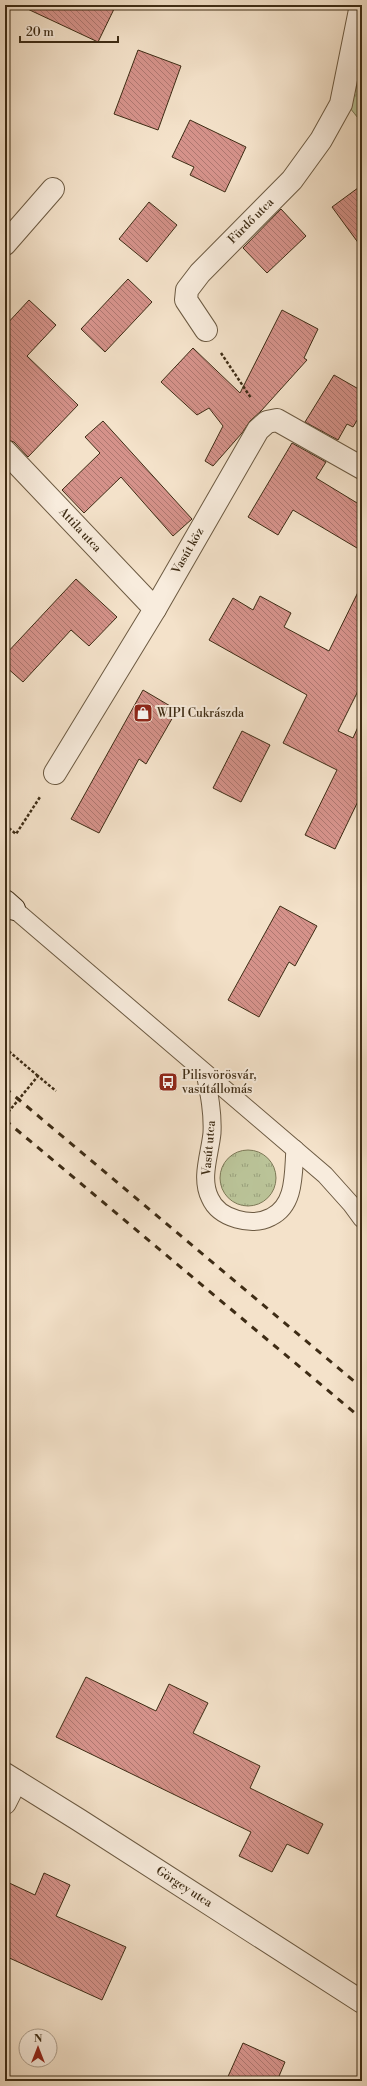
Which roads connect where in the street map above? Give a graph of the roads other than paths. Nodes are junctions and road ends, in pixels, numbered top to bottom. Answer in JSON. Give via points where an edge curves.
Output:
{"nodes":[{"id":1,"x":361,"y":5,"type":"edge"},
{"id":2,"x":53,"y":189,"type":"dead end"},
{"id":3,"x":5,"y":244,"type":"edge"},
{"id":4,"x":206,"y":330,"type":"road end"},
{"id":5,"x":5,"y":451,"type":"edge"},
{"id":6,"x":362,"y":468,"type":"edge"},
{"id":7,"x":155,"y":609,"type":"junction"},
{"id":8,"x":55,"y":773,"type":"road end"},
{"id":9,"x":9,"y":905,"type":"edge"},
{"id":10,"x":205,"y":1073,"type":"junction"},
{"id":11,"x":295,"y":1149,"type":"junction"},
{"id":12,"x":362,"y":1219,"type":"edge"},
{"id":13,"x":10,"y":1777,"type":"edge"},
{"id":14,"x":5,"y":1803,"type":"edge"},
{"id":15,"x":362,"y":2002,"type":"edge"}],
"edges":[{"from":1,"to":4,"type":"street","name":"Fürdő utca","via":[[341,104],[321,140],[292,180],[200,273],[187,290],[186,300]]},
{"from":2,"to":3,"type":"street"},
{"from":5,"to":7,"type":"street","name":"Attila utca"},
{"from":6,"to":7,"type":"street","name":"Vasút köz","via":[[277,420],[267,422],[258,430]]},
{"from":7,"to":8,"type":"street","name":"Vasút köz"},
{"from":9,"to":10,"type":"lane"},
{"from":10,"to":11,"type":"lane"},
{"from":10,"to":11,"type":"lane","name":"Vasút utca","via":[[212,1117],[206,1182],[210,1199],[222,1212],[238,1220],[257,1221],[272,1217],[285,1205],[291,1193]]},
{"from":11,"to":12,"type":"lane","via":[[339,1189]]},
{"from":13,"to":14,"type":"street"},
{"from":13,"to":15,"type":"street","name":"Görgey utca"}]}
